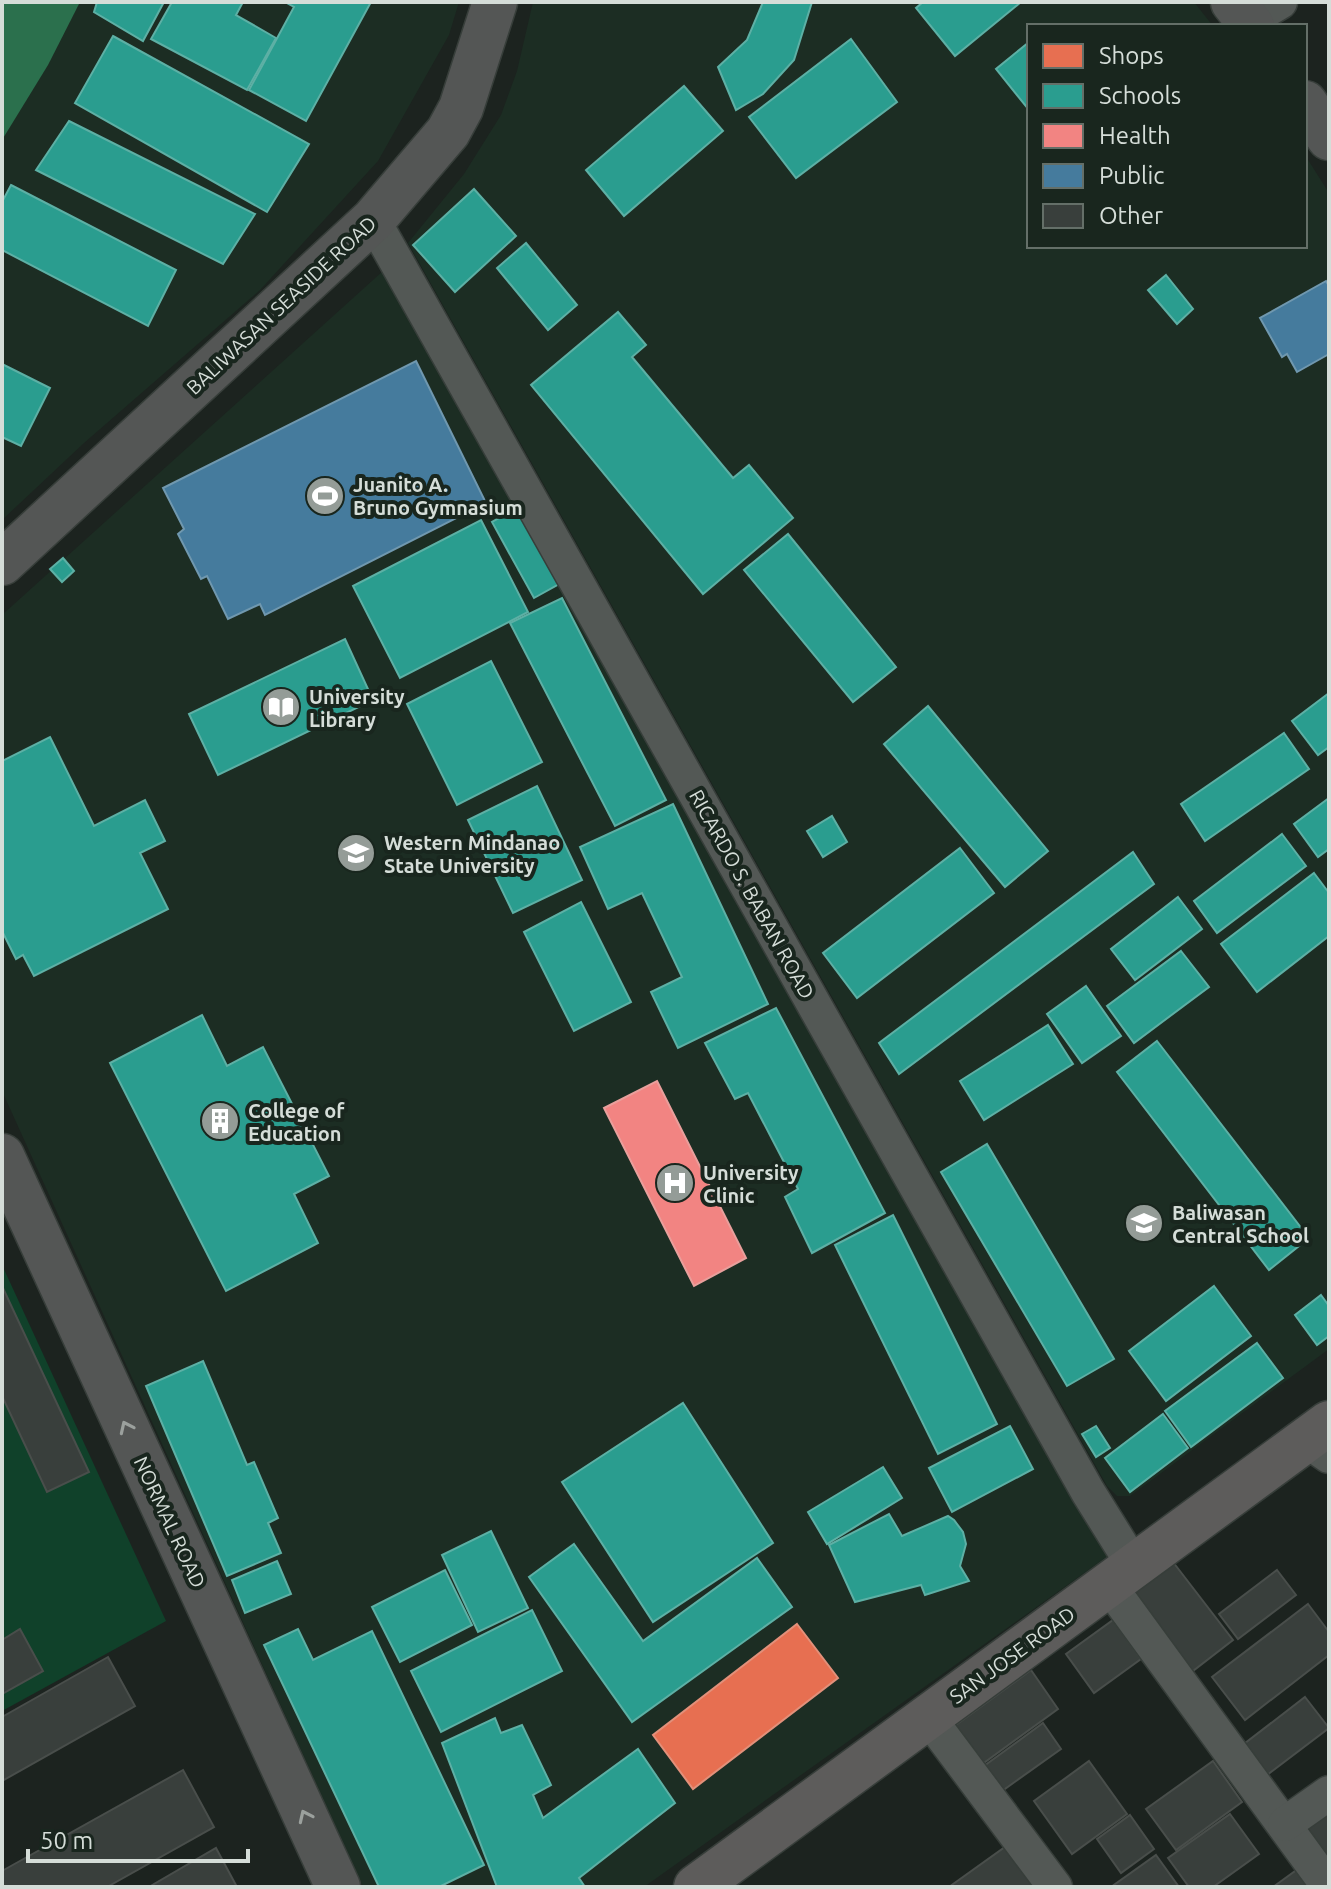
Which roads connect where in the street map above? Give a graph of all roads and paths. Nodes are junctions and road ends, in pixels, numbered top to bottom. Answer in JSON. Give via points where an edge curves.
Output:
{"nodes":[{"id":1,"x":495,"y":2,"type":"edge"},
{"id":2,"x":1307,"y":106,"type":"edge"},
{"id":3,"x":1329,"y":138,"type":"edge"},
{"id":4,"x":373,"y":220,"type":"junction"},
{"id":5,"x":2,"y":563,"type":"edge"},
{"id":6,"x":2,"y":1156,"type":"edge"},
{"id":7,"x":1321,"y":1439,"type":"edge"},
{"id":8,"x":1121,"y":1575,"type":"junction"},
{"id":9,"x":928,"y":1717,"type":"junction"},
{"id":10,"x":1329,"y":1793,"type":"edge"},
{"id":11,"x":1285,"y":1824,"type":"junction"},
{"id":12,"x":338,"y":1887,"type":"edge"},
{"id":13,"x":696,"y":1887,"type":"edge"},
{"id":14,"x":1055,"y":1887,"type":"edge"},
{"id":15,"x":1329,"y":1887,"type":"edge"}],
"edges":[{"from":1,"to":4,"type":"main road","name":"BALIWASAN SEASIDE ROAD","via":[[461,108],[448,132]]},
{"from":2,"to":3,"type":"main road"},
{"from":4,"to":5,"type":"main road","name":"BALIWASAN SEASIDE ROAD"},
{"from":4,"to":8,"type":"street","name":"RICARDO S. BABAN ROAD","via":[[1080,1478]]},
{"from":12,"to":6,"type":"main road","name":"NORMAL ROAD","one_way":true},
{"from":7,"to":8,"type":"main road","name":"SAN JOSE ROAD"},
{"from":8,"to":9,"type":"main road","name":"SAN JOSE ROAD"},
{"from":8,"to":11,"type":"street","name":"RICARDO S. BABAN ROAD"},
{"from":9,"to":13,"type":"main road","name":"SAN JOSE ROAD"},
{"from":9,"to":14,"type":"street"},
{"from":10,"to":11,"type":"street"},
{"from":11,"to":15,"type":"street","name":"RICARDO S. BABAN ROAD"}]}
